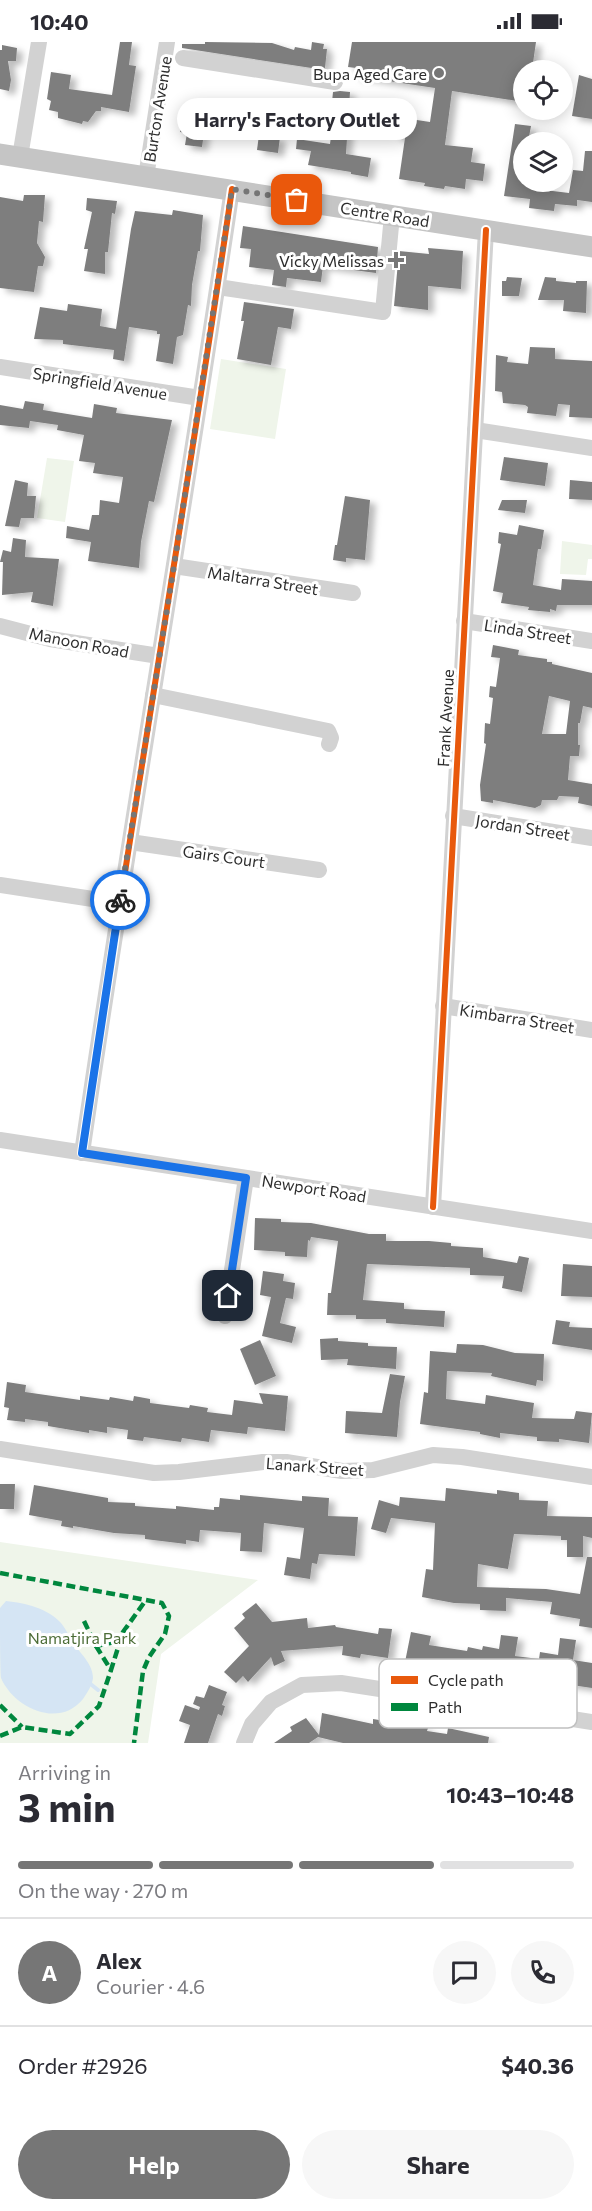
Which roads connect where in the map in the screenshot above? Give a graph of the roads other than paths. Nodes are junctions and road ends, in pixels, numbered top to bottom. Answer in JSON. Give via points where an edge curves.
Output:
{"nodes":[{"id":1,"x":39,"y":42,"type":"edge"},
{"id":2,"x":167,"y":42,"type":"edge"},
{"id":3,"x":183,"y":58,"type":"dead end"},
{"id":4,"x":335,"y":82,"type":"dead end"},
{"id":5,"x":10,"y":155,"type":"edge"},
{"id":6,"x":146,"y":177,"type":"junction"},
{"id":7,"x":232,"y":189,"type":"junction"},
{"id":8,"x":392,"y":215,"type":"junction"},
{"id":9,"x":486,"y":230,"type":"junction"},
{"id":10,"x":592,"y":247,"type":"edge"},
{"id":11,"x":218,"y":287,"type":"junction"},
{"id":12,"x":0,"y":367,"type":"edge"},
{"id":13,"x":200,"y":398,"type":"junction"},
{"id":14,"x":475,"y":430,"type":"junction"},
{"id":15,"x":592,"y":448,"type":"edge"},
{"id":16,"x":174,"y":566,"type":"junction"},
{"id":17,"x":353,"y":593,"type":"dead end"},
{"id":18,"x":464,"y":621,"type":"junction"},
{"id":19,"x":0,"y":626,"type":"edge"},
{"id":20,"x":592,"y":641,"type":"edge"},
{"id":21,"x":159,"y":656,"type":"junction"},
{"id":22,"x":153,"y":695,"type":"junction"},
{"id":23,"x":329,"y":744,"type":"dead end"},
{"id":24,"x":453,"y":816,"type":"junction"},
{"id":25,"x":592,"y":838,"type":"edge"},
{"id":26,"x":130,"y":842,"type":"junction"},
{"id":27,"x":319,"y":870,"type":"dead end"},
{"id":28,"x":0,"y":885,"type":"edge"},
{"id":29,"x":119,"y":903,"type":"junction"},
{"id":30,"x":443,"y":1006,"type":"junction"},
{"id":31,"x":592,"y":1030,"type":"edge"},
{"id":32,"x":0,"y":1140,"type":"edge"},
{"id":33,"x":82,"y":1153,"type":"junction"},
{"id":34,"x":246,"y":1178,"type":"junction"},
{"id":35,"x":433,"y":1207,"type":"junction"},
{"id":36,"x":592,"y":1231,"type":"edge"},
{"id":37,"x":225,"y":1316,"type":"dead end"},
{"id":38,"x":0,"y":1449,"type":"edge"},
{"id":39,"x":592,"y":1477,"type":"edge"},
{"id":40,"x":379,"y":1689,"type":"edge"},
{"id":41,"x":577,"y":1720,"type":"edge"},
{"id":42,"x":592,"y":1722,"type":"edge"},
{"id":43,"x":244,"y":1743,"type":"edge"}],
"edges":[{"from":1,"to":5,"type":"street"},
{"from":2,"to":6,"type":"street","name":"Burton Avenue"},
{"from":3,"to":4,"type":"street"},
{"from":5,"to":6,"type":"main road","name":"Centre Road"},
{"from":6,"to":7,"type":"main road","name":"Centre Road"},
{"from":7,"to":8,"type":"main road","name":"Centre Road"},
{"from":7,"to":11,"type":"street"},
{"from":8,"to":9,"type":"main road","name":"Centre Road"},
{"from":8,"to":11,"type":"street","via":[[383,312]]},
{"from":9,"to":10,"type":"main road","name":"Centre Road"},
{"from":9,"to":14,"type":"street","name":"Frank Avenue"},
{"from":11,"to":13,"type":"street"},
{"from":12,"to":13,"type":"street","name":"Springfield Avenue"},
{"from":13,"to":16,"type":"street"},
{"from":14,"to":15,"type":"street"},
{"from":14,"to":18,"type":"street","name":"Frank Avenue"},
{"from":16,"to":17,"type":"street","name":"Maltarra Street"},
{"from":16,"to":21,"type":"street"},
{"from":18,"to":20,"type":"street","name":"Linda Street"},
{"from":18,"to":24,"type":"street","name":"Frank Avenue"},
{"from":19,"to":21,"type":"street","name":"Manoon Road","via":[[58,641]]},
{"from":21,"to":22,"type":"street"},
{"from":22,"to":23,"type":"street","via":[[328,731]]},
{"from":22,"to":26,"type":"street"},
{"from":24,"to":25,"type":"street","name":"Jordan Street"},
{"from":24,"to":30,"type":"street","name":"Frank Avenue"},
{"from":26,"to":27,"type":"street","name":"Gairs Court"},
{"from":26,"to":29,"type":"street"},
{"from":28,"to":29,"type":"street"},
{"from":29,"to":33,"type":"street"},
{"from":30,"to":31,"type":"street","name":"Kimbarra Street"},
{"from":30,"to":35,"type":"street","name":"Frank Avenue"},
{"from":32,"to":33,"type":"street","name":"Newport Road"},
{"from":33,"to":34,"type":"street","name":"Newport Road"},
{"from":34,"to":35,"type":"street","name":"Newport Road"},
{"from":34,"to":37,"type":"street"},
{"from":35,"to":36,"type":"street","name":"Newport Road"},
{"from":38,"to":39,"type":"street","name":"Lanark Street","via":[[154,1473],[263,1462],[342,1471],[373,1470],[433,1455]]},
{"from":40,"to":43,"type":"street","via":[[341,1683],[302,1685],[271,1701],[252,1724]]},
{"from":41,"to":42,"type":"street"}]}
